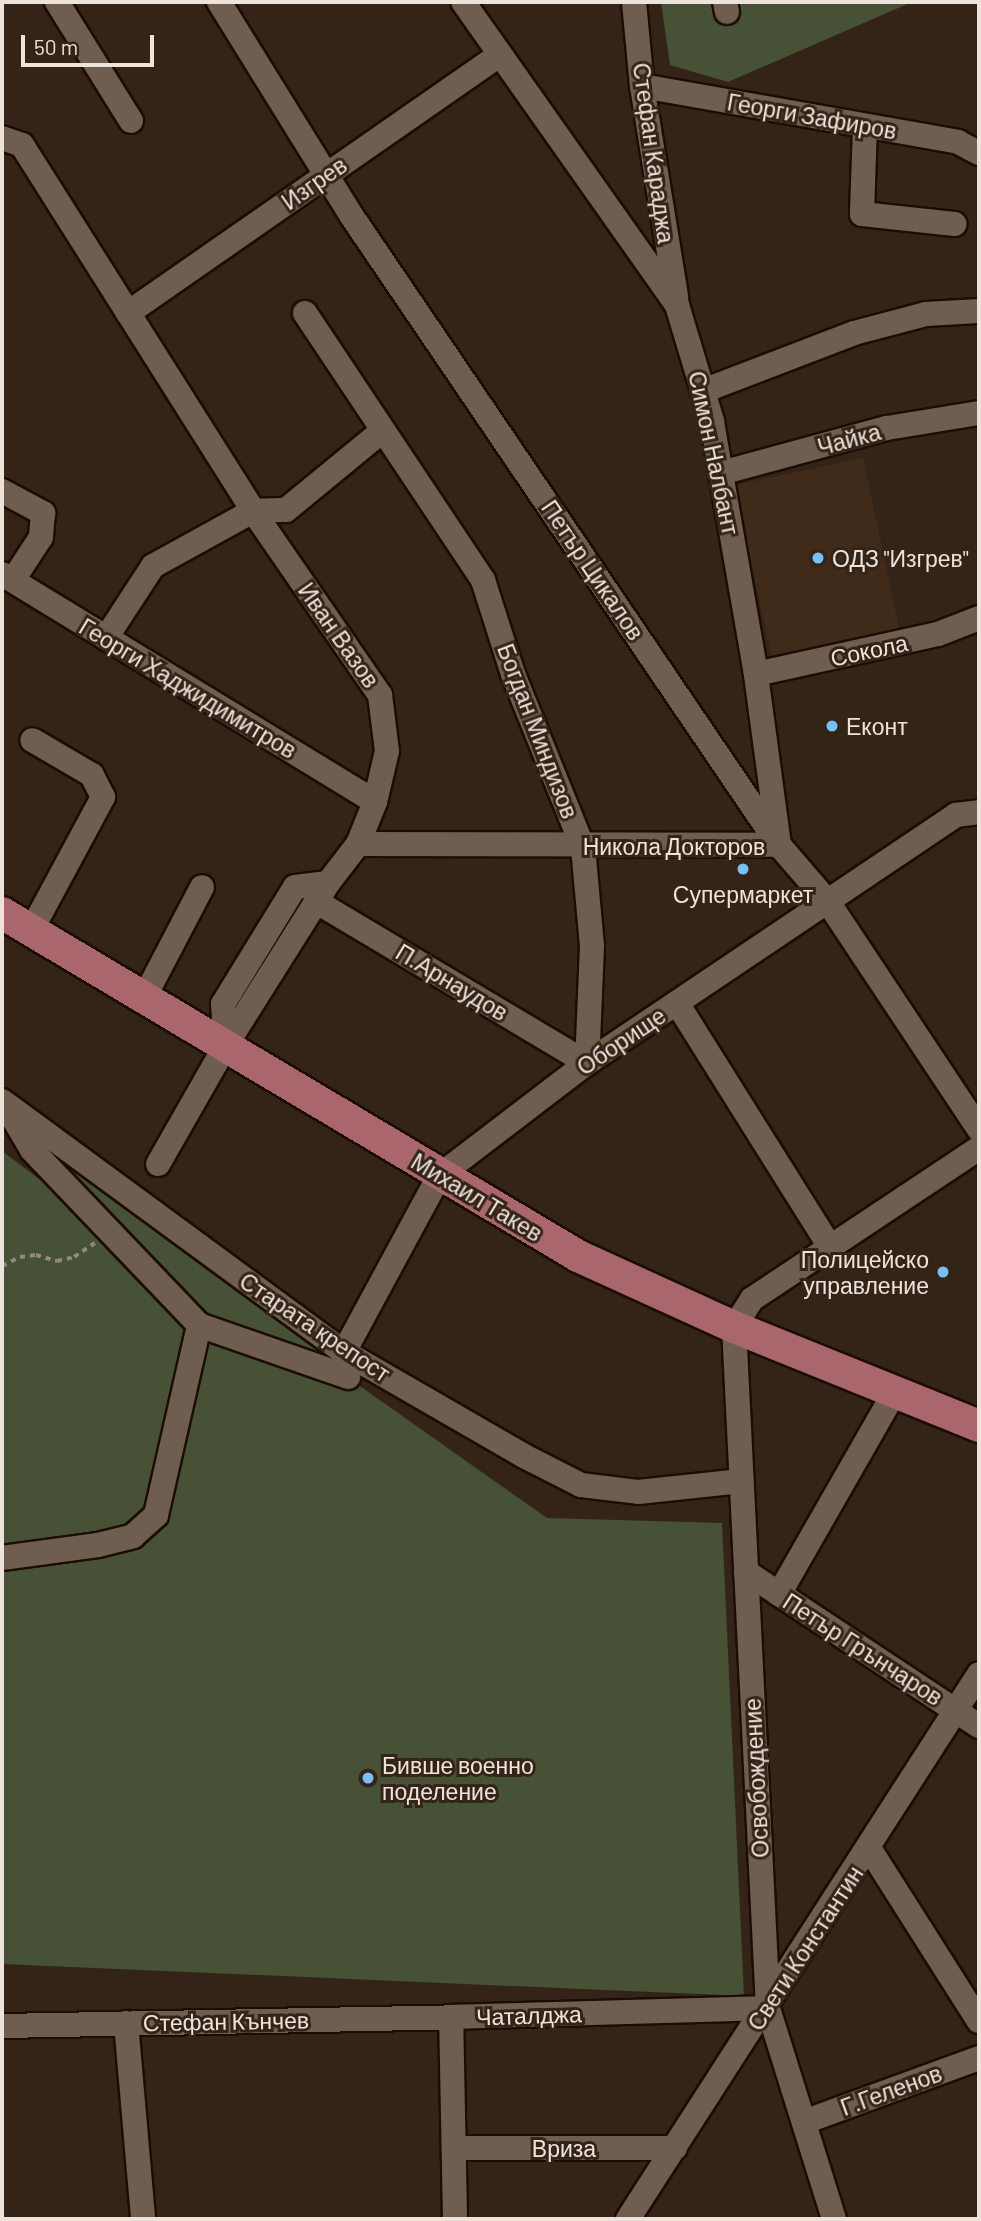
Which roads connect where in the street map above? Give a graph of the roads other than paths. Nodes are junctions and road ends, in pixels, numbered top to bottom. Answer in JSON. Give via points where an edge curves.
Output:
{"nodes":[{"id":1,"x":57,"y":2,"type":"edge"},
{"id":2,"x":219,"y":2,"type":"edge"},
{"id":3,"x":464,"y":2,"type":"edge"},
{"id":4,"x":634,"y":2,"type":"edge"},
{"id":5,"x":500,"y":54,"type":"junction"},
{"id":6,"x":642,"y":86,"type":"junction"},
{"id":7,"x":131,"y":121,"type":"dead end"},
{"id":8,"x":865,"y":125,"type":"junction"},
{"id":9,"x":2,"y":138,"type":"edge"},
{"id":10,"x":979,"y":153,"type":"edge"},
{"id":11,"x":327,"y":174,"type":"junction"},
{"id":12,"x":954,"y":224,"type":"dead end"},
{"id":13,"x":677,"y":304,"type":"junction"},
{"id":14,"x":979,"y":311,"type":"edge"},
{"id":15,"x":128,"y":313,"type":"junction"},
{"id":16,"x":305,"y":313,"type":"dead end"},
{"id":17,"x":703,"y":391,"type":"junction"},
{"id":18,"x":979,"y":413,"type":"edge"},
{"id":19,"x":381,"y":432,"type":"junction"},
{"id":20,"x":721,"y":473,"type":"junction"},
{"id":21,"x":2,"y":491,"type":"edge"},
{"id":22,"x":253,"y":511,"type":"junction"},
{"id":23,"x":7,"y":577,"type":"edge"},
{"id":24,"x":979,"y":618,"type":"edge"},
{"id":25,"x":106,"y":638,"type":"junction"},
{"id":26,"x":756,"y":674,"type":"junction"},
{"id":27,"x":32,"y":740,"type":"dead end"},
{"id":28,"x":979,"y":799,"type":"edge"},
{"id":29,"x":375,"y":802,"type":"junction"},
{"id":30,"x":968,"y":813,"type":"edge"},
{"id":31,"x":358,"y":844,"type":"junction"},
{"id":32,"x":779,"y":845,"type":"junction"},
{"id":33,"x":583,"y":846,"type":"junction"},
{"id":34,"x":202,"y":887,"type":"dead end"},
{"id":35,"x":323,"y":893,"type":"junction"},
{"id":36,"x":828,"y":902,"type":"junction"},
{"id":37,"x":2,"y":913,"type":"edge"},
{"id":38,"x":32,"y":929,"type":"junction"},
{"id":39,"x":145,"y":998,"type":"junction"},
{"id":40,"x":677,"y":1003,"type":"junction"},
{"id":41,"x":226,"y":1045,"type":"junction"},
{"id":42,"x":587,"y":1063,"type":"junction"},
{"id":43,"x":2,"y":1101,"type":"edge"},
{"id":44,"x":979,"y":1129,"type":"edge"},
{"id":45,"x":979,"y":1148,"type":"edge"},
{"id":46,"x":158,"y":1164,"type":"dead end"},
{"id":47,"x":439,"y":1176,"type":"junction"},
{"id":48,"x":830,"y":1247,"type":"junction"},
{"id":49,"x":199,"y":1325,"type":"junction"},
{"id":50,"x":734,"y":1327,"type":"junction"},
{"id":51,"x":346,"y":1364,"type":"junction"},
{"id":52,"x":896,"y":1390,"type":"junction"},
{"id":53,"x":979,"y":1426,"type":"edge"},
{"id":54,"x":741,"y":1480,"type":"junction"},
{"id":55,"x":2,"y":1558,"type":"edge"},
{"id":56,"x":746,"y":1572,"type":"junction"},
{"id":57,"x":779,"y":1594,"type":"junction"},
{"id":58,"x":979,"y":1674,"type":"edge"},
{"id":59,"x":957,"y":1710,"type":"junction"},
{"id":60,"x":979,"y":1726,"type":"edge"},
{"id":61,"x":869,"y":1848,"type":"junction"},
{"id":62,"x":768,"y":2008,"type":"junction"},
{"id":63,"x":451,"y":2017,"type":"junction"},
{"id":64,"x":979,"y":2021,"type":"edge"},
{"id":65,"x":126,"y":2023,"type":"junction"},
{"id":66,"x":2,"y":2025,"type":"edge"},
{"id":67,"x":979,"y":2057,"type":"edge"},
{"id":68,"x":804,"y":2122,"type":"junction"},
{"id":69,"x":454,"y":2148,"type":"junction"},
{"id":70,"x":675,"y":2148,"type":"junction"},
{"id":71,"x":143,"y":2219,"type":"edge"},
{"id":72,"x":455,"y":2219,"type":"edge"},
{"id":73,"x":628,"y":2219,"type":"edge"},
{"id":74,"x":834,"y":2219,"type":"edge"}],
"edges":[{"from":1,"to":7,"type":"street"},
{"from":2,"to":11,"type":"street","name":"Петър Цикалов"},
{"from":3,"to":5,"type":"street","name":"Симон Налбант"},
{"from":4,"to":6,"type":"street","name":"Стефан Караджа"},
{"from":5,"to":11,"type":"street","name":"Изгрев"},
{"from":5,"to":13,"type":"street","name":"Симон Налбант"},
{"from":6,"to":8,"type":"street","name":"Георги Зафиров"},
{"from":6,"to":13,"type":"street","name":"Стефан Караджа"},
{"from":8,"to":10,"type":"street","name":"Георги Зафиров","via":[[958,142]]},
{"from":8,"to":12,"type":"street","via":[[862,214]]},
{"from":9,"to":15,"type":"street","name":"Иван Вазов","via":[[22,145]]},
{"from":11,"to":15,"type":"street","name":"Изгрев"},
{"from":11,"to":32,"type":"street","name":"Петър Цикалов"},
{"from":13,"to":17,"type":"street","name":"Симон Налбант"},
{"from":14,"to":17,"type":"street","via":[[926,314],[854,333]]},
{"from":15,"to":22,"type":"street","name":"Иван Вазов"},
{"from":16,"to":19,"type":"street","name":"Богдан Миндизов"},
{"from":17,"to":20,"type":"street","name":"Симон Налбант"},
{"from":18,"to":20,"type":"street","name":"Чайка","via":[[887,428]]},
{"from":19,"to":22,"type":"street","via":[[286,510]]},
{"from":19,"to":33,"type":"street","name":"Богдан Миндизов","via":[[483,580],[513,674]]},
{"from":20,"to":26,"type":"street","name":"Симон Налбант"},
{"from":21,"to":23,"type":"street","via":[[43,513],[41,537]]},
{"from":22,"to":25,"type":"street","via":[[153,566]]},
{"from":22,"to":29,"type":"street","name":"Иван Вазов","via":[[380,695],[387,751]]},
{"from":23,"to":25,"type":"street","name":"Георги Хаджидимитров"},
{"from":24,"to":26,"type":"street","name":"Сокола","via":[[938,634]]},
{"from":25,"to":29,"type":"street","name":"Георги Хаджидимитров"},
{"from":26,"to":32,"type":"street","name":"Симон Налбант"},
{"from":27,"to":38,"type":"street","via":[[92,775],[103,797]]},
{"from":28,"to":30,"type":"street","name":"Оборище"},
{"from":29,"to":31,"type":"street","name":"Иван Вазов"},
{"from":30,"to":36,"type":"street","name":"Оборище"},
{"from":31,"to":33,"type":"street","name":"Никола Докторов"},
{"from":31,"to":35,"type":"street","name":"Иван Вазов"},
{"from":32,"to":33,"type":"street","name":"Никола Докторов"},
{"from":32,"to":36,"type":"street","name":"Петър Цикалов"},
{"from":33,"to":42,"type":"street","name":"Богдан Миндизов","via":[[592,946]]},
{"from":34,"to":39,"type":"street"},
{"from":35,"to":41,"type":"street","name":"Иван Вазов"},
{"from":35,"to":42,"type":"street","name":"П.Арнаудов"},
{"from":36,"to":40,"type":"street","name":"Оборище"},
{"from":36,"to":44,"type":"street","name":"Петър Цикалов"},
{"from":37,"to":38,"type":"main road","name":"Михаил Такев"},
{"from":38,"to":39,"type":"main road","name":"Михаил Такев"},
{"from":39,"to":41,"type":"main road","name":"Михаил Такев"},
{"from":40,"to":42,"type":"street","name":"Оборище"},
{"from":40,"to":48,"type":"street"},
{"from":41,"to":46,"type":"street","name":"Иван Вазов"},
{"from":41,"to":47,"type":"main road","name":"Михаил Такев"},
{"from":42,"to":47,"type":"street","name":"Оборище"},
{"from":43,"to":49,"type":"street","via":[[32,1150]]},
{"from":43,"to":51,"type":"street","name":"Старата крепост"},
{"from":45,"to":48,"type":"street"},
{"from":47,"to":50,"type":"main road","name":"Михаил Такев","via":[[578,1256]]},
{"from":47,"to":51,"type":"street","name":"Оборище"},
{"from":48,"to":50,"type":"street","via":[[752,1299]]},
{"from":49,"to":51,"type":"street"},
{"from":49,"to":55,"type":"street","via":[[156,1515],[133,1536]]},
{"from":50,"to":52,"type":"main road","name":"Михаил Такев"},
{"from":50,"to":54,"type":"street","name":"Освобождение"},
{"from":51,"to":54,"type":"street","name":"Старата крепост","via":[[581,1485],[638,1492]]},
{"from":52,"to":53,"type":"main road","name":"Михаил Такев"},
{"from":52,"to":57,"type":"street"},
{"from":54,"to":56,"type":"street","name":"Освобождение"},
{"from":56,"to":57,"type":"street","name":"Петър Грънчаров"},
{"from":56,"to":62,"type":"street","name":"Освобождение"},
{"from":57,"to":59,"type":"street","name":"Петър Грънчаров"},
{"from":58,"to":59,"type":"street","name":"Свети Константин"},
{"from":59,"to":60,"type":"street","name":"Петър Грънчаров"},
{"from":59,"to":61,"type":"street","name":"Свети Константин"},
{"from":61,"to":62,"type":"street","name":"Свети Константин"},
{"from":61,"to":64,"type":"street"},
{"from":62,"to":63,"type":"street","name":"Чаталджа"},
{"from":62,"to":68,"type":"street","name":"Освобождение"},
{"from":62,"to":70,"type":"street","name":"Свети Константин"},
{"from":63,"to":65,"type":"street","name":"Стефан Кънчев"},
{"from":63,"to":69,"type":"street","name":"Чаталджа"},
{"from":65,"to":66,"type":"street","name":"Стефан Кънчев"},
{"from":65,"to":71,"type":"street"},
{"from":67,"to":68,"type":"street","name":"Г.Геленов"},
{"from":68,"to":74,"type":"street","name":"Освобождение"},
{"from":69,"to":70,"type":"street","name":"Вриза"},
{"from":69,"to":72,"type":"street","name":"Чаталджа"},
{"from":70,"to":73,"type":"street","name":"Свети Константин"}]}
